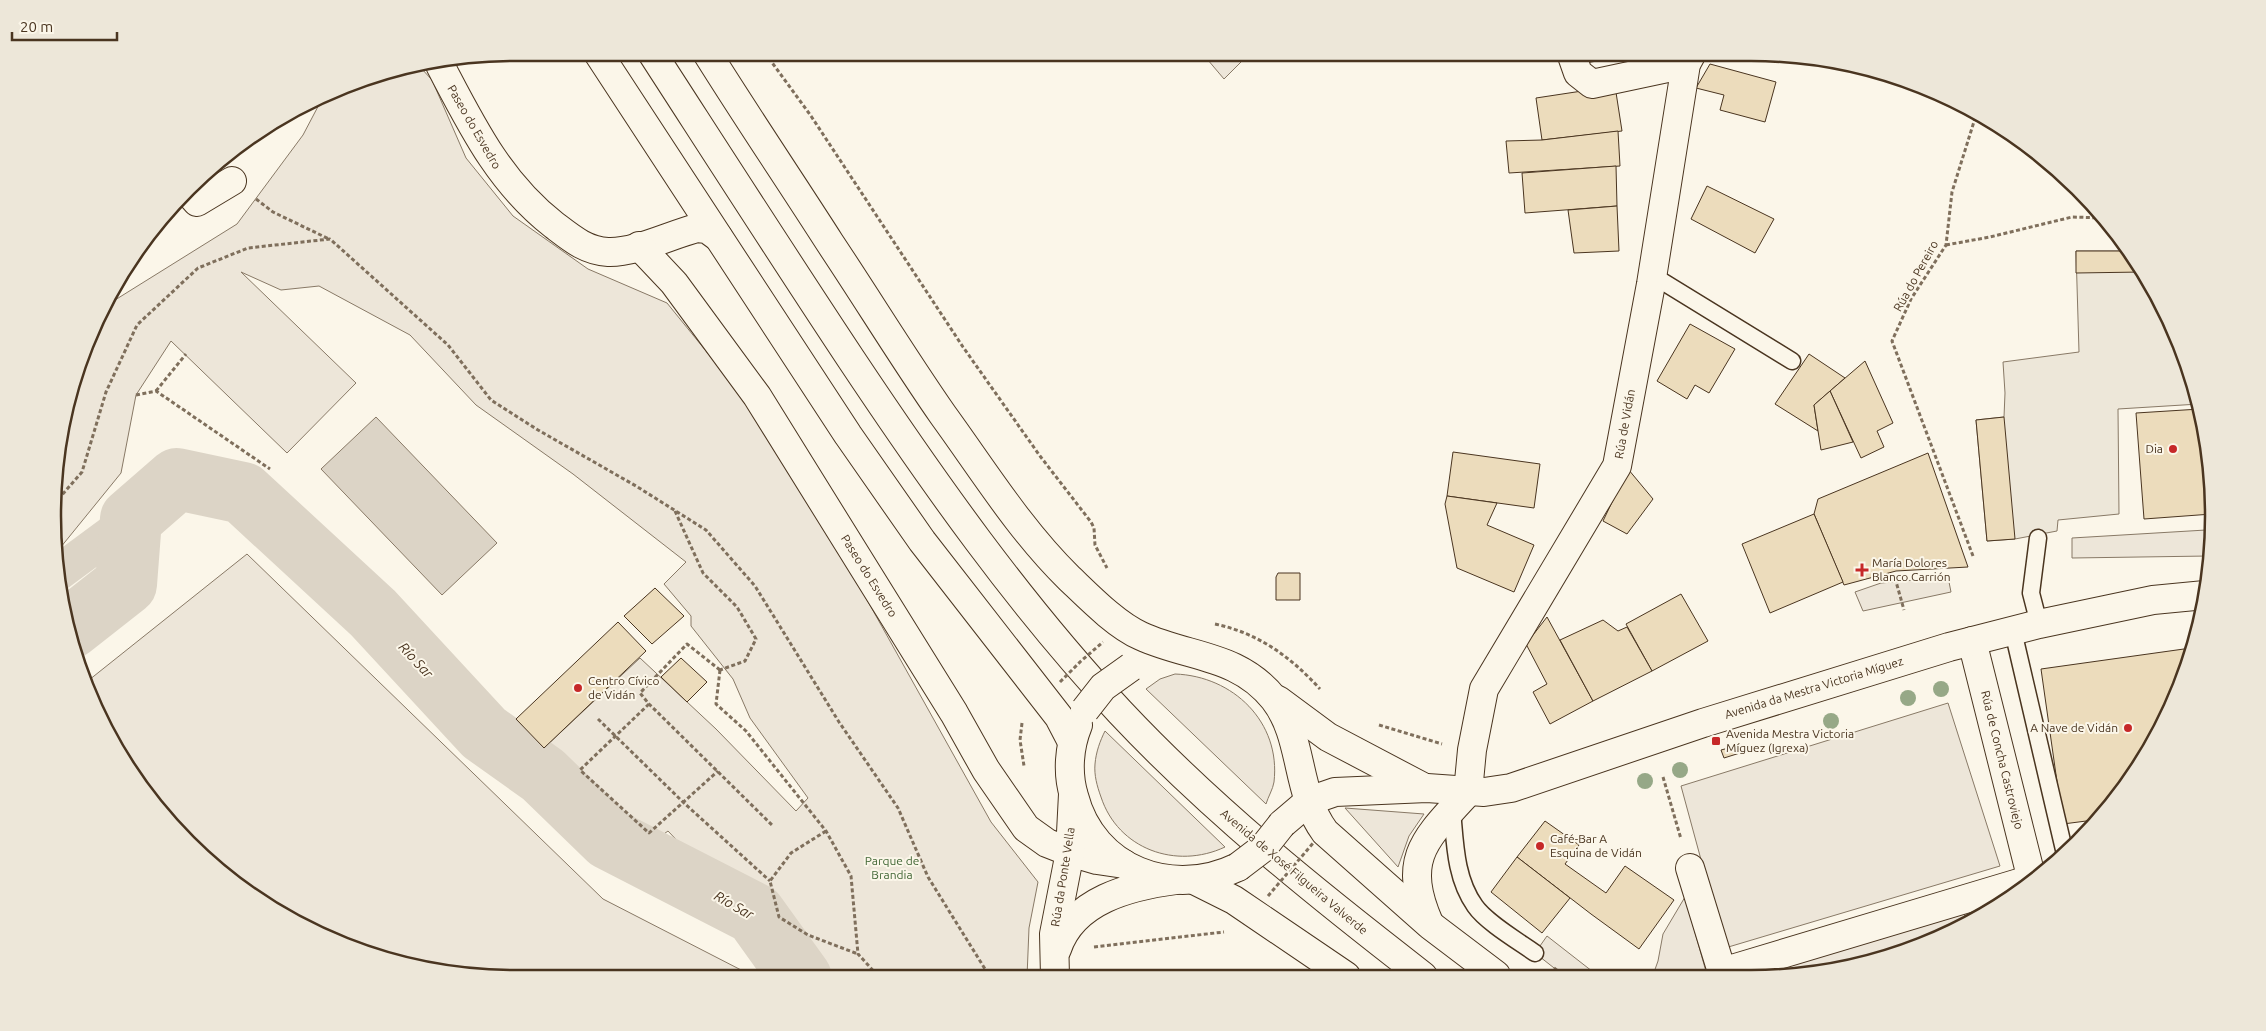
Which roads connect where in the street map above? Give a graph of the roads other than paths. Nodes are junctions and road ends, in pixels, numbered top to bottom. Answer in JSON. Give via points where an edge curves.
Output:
{"nodes":[{"id":1,"x":604,"y":61,"type":"edge"},
{"id":2,"x":658,"y":61,"type":"edge"},
{"id":3,"x":713,"y":61,"type":"edge"},
{"id":4,"x":1574,"y":61,"type":"edge"},
{"id":5,"x":1678,"y":61,"type":"edge"},
{"id":6,"x":1688,"y":61,"type":"edge"},
{"id":7,"x":441,"y":68,"type":"edge"},
{"id":8,"x":232,"y":182,"type":"road end"},
{"id":9,"x":192,"y":196,"type":"edge"},
{"id":10,"x":718,"y":238,"type":"junction"},
{"id":11,"x":639,"y":246,"type":"junction"},
{"id":12,"x":1652,"y":275,"type":"junction"},
{"id":13,"x":1792,"y":361,"type":"dead end"},
{"id":14,"x":2038,"y":538,"type":"dead end"},
{"id":15,"x":2197,"y":596,"type":"edge"},
{"id":16,"x":2039,"y":624,"type":"junction"},
{"id":17,"x":2013,"y":630,"type":"junction"},
{"id":18,"x":1972,"y":641,"type":"junction"},
{"id":19,"x":1202,"y":656,"type":"junction"},
{"id":20,"x":1268,"y":692,"type":"junction"},
{"id":21,"x":1072,"y":742,"type":"junction"},
{"id":22,"x":1297,"y":758,"type":"junction"},
{"id":23,"x":1426,"y":788,"type":"junction"},
{"id":24,"x":1073,"y":794,"type":"junction"},
{"id":25,"x":1309,"y":801,"type":"junction"},
{"id":26,"x":1460,"y":801,"type":"junction"},
{"id":27,"x":1282,"y":824,"type":"junction"},
{"id":28,"x":2062,"y":846,"type":"edge"},
{"id":29,"x":1070,"y":852,"type":"junction"},
{"id":30,"x":1124,"y":864,"type":"junction"},
{"id":31,"x":1690,"y":868,"type":"road end"},
{"id":32,"x":2031,"y":873,"type":"edge"},
{"id":33,"x":1185,"y":880,"type":"junction"},
{"id":34,"x":2016,"y":884,"type":"edge"},
{"id":35,"x":1430,"y":925,"type":"junction"},
{"id":36,"x":1535,"y":953,"type":"dead end"},
{"id":37,"x":1054,"y":968,"type":"edge"},
{"id":38,"x":1337,"y":970,"type":"edge"},
{"id":39,"x":1415,"y":970,"type":"edge"},
{"id":40,"x":1488,"y":970,"type":"edge"},
{"id":41,"x":1721,"y":970,"type":"edge"},
{"id":42,"x":1729,"y":970,"type":"edge"}],
"edges":[{"from":1,"to":10,"type":"main road"},
{"from":2,"to":39,"type":"main road","name":"Avenida de Xosé Filgueira Valverde","via":[[914,452],[989,554],[1072,657],[1122,715],[1251,839]]},
{"from":3,"to":19,"type":"main road","via":[[915,376],[1051,559],[1133,631]]},
{"from":4,"to":5,"type":"main road","via":[[1578,73],[1592,84]]},
{"from":6,"to":12,"type":"main road","name":"Rúa de Vidán"},
{"from":7,"to":11,"type":"main road","name":"Paseo do Esvedro","via":[[502,174],[544,217],[586,247],[608,252]]},
{"from":8,"to":9,"type":"main road","via":[[197,202]]},
{"from":10,"to":11,"type":"main road","name":"Paseo do Esvedro","via":[[707,229],[697,228]]},
{"from":10,"to":21,"type":"main road","via":[[916,532],[1059,717]]},
{"from":11,"to":29,"type":"main road","name":"Paseo do Esvedro","via":[[674,283],[757,396],[986,770],[1026,828],[1047,843]]},
{"from":12,"to":13,"type":"lane"},
{"from":12,"to":26,"type":"main road","name":"Rúa de Vidán","via":[[1618,466],[1484,689]]},
{"from":14,"to":16,"type":"lane","via":[[2031,593]]},
{"from":15,"to":16,"type":"main road","name":"Avenida da Mestra Victoria Míguez","via":[[2153,600]]},
{"from":16,"to":17,"type":"main road","name":"Avenida da Mestra Victoria Míguez"},
{"from":17,"to":18,"type":"main road","name":"Avenida da Mestra Victoria Míguez"},
{"from":17,"to":28,"type":"lane"},
{"from":18,"to":26,"type":"main road","name":"Avenida da Mestra Victoria Míguez","via":[[1712,720],[1525,784]]},
{"from":18,"to":32,"type":"main road","name":"Rúa de Concha Castroviejo"},
{"from":19,"to":20,"type":"main road","via":[[1241,670]]},
{"from":19,"to":21,"type":"main road","bridge":true,"via":[[1161,656],[1131,667],[1103,687],[1086,710]]},
{"from":20,"to":22,"type":"main road","via":[[1289,726]]},
{"from":20,"to":23,"type":"main road","name":"Avenida da Mestra Victoria Míguez","via":[[1328,737]]},
{"from":21,"to":24,"type":"main road","via":[[1070,773]]},
{"from":22,"to":25,"type":"main road"},
{"from":22,"to":27,"type":"main road","via":[[1295,790]]},
{"from":23,"to":25,"type":"main road","name":"Avenida da Mestra Victoria Míguez","via":[[1347,791]]},
{"from":23,"to":26,"type":"main road","name":"Avenida da Mestra Victoria Míguez"},
{"from":24,"to":29,"type":"main road","name":"Rúa da Ponte Vella"},
{"from":24,"to":30,"type":"main road","via":[[1090,832],[1103,848]]},
{"from":25,"to":27,"type":"main road","name":"Avenida da Mestra Victoria Míguez"},
{"from":25,"to":35,"type":"main road","via":[[1325,832]]},
{"from":26,"to":35,"type":"main road","via":[[1426,840],[1417,862],[1418,891]]},
{"from":26,"to":36,"type":"lane","via":[[1458,863],[1462,881],[1475,907]]},
{"from":27,"to":33,"type":"main road","name":"Rúa da Ponte Vella","bridge":true,"via":[[1263,848],[1238,867],[1217,876]]},
{"from":29,"to":30,"type":"main road","name":"Paseo do Esvedro"},
{"from":29,"to":37,"type":"main road","name":"Rúa da Ponte Vella","via":[[1054,934]]},
{"from":30,"to":33,"type":"main road","via":[[1149,876]]},
{"from":31,"to":41,"type":"main road"},
{"from":33,"to":37,"type":"main road","name":"Rúa da Ponte Vella","via":[[1154,883],[1126,891],[1105,898],[1083,911],[1062,936]]},
{"from":33,"to":38,"type":"main road","via":[[1234,900]]},
{"from":34,"to":42,"type":"main road"},
{"from":35,"to":40,"type":"main road"}]}
